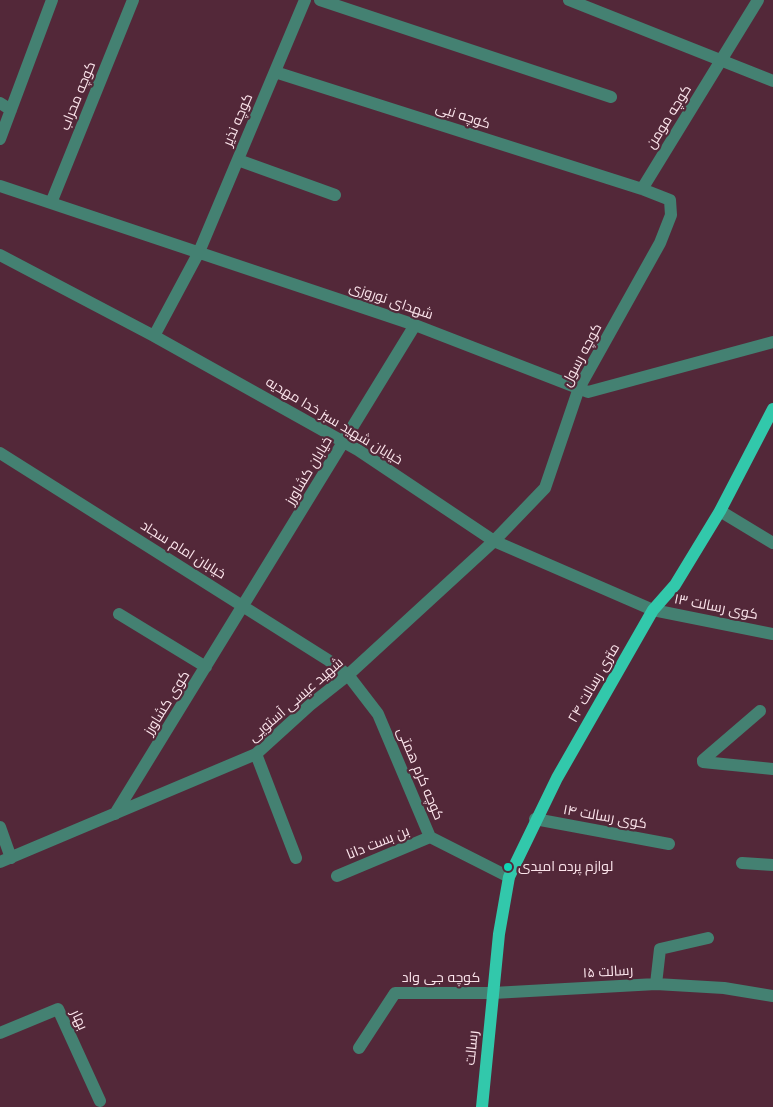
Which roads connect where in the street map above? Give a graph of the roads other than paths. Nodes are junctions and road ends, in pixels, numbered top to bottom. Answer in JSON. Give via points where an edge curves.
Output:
{"nodes":[{"id":1,"x":52,"y":0,"type":"edge"},
{"id":2,"x":134,"y":0,"type":"edge"},
{"id":3,"x":305,"y":0,"type":"edge"},
{"id":4,"x":320,"y":0,"type":"edge"},
{"id":5,"x":569,"y":0,"type":"edge"},
{"id":6,"x":758,"y":0,"type":"edge"},
{"id":7,"x":722,"y":61,"type":"junction"},
{"id":8,"x":275,"y":72,"type":"junction"},
{"id":9,"x":773,"y":81,"type":"edge"},
{"id":10,"x":611,"y":97,"type":"dead end"},
{"id":11,"x":5,"y":106,"type":"edge"},
{"id":12,"x":0,"y":139,"type":"edge"},
{"id":13,"x":238,"y":160,"type":"junction"},
{"id":14,"x":0,"y":186,"type":"edge"},
{"id":15,"x":642,"y":189,"type":"junction"},
{"id":16,"x":334,"y":194,"type":"dead end"},
{"id":17,"x":51,"y":203,"type":"junction"},
{"id":18,"x":199,"y":252,"type":"junction"},
{"id":19,"x":0,"y":255,"type":"edge"},
{"id":20,"x":415,"y":325,"type":"junction"},
{"id":21,"x":154,"y":336,"type":"junction"},
{"id":22,"x":773,"y":342,"type":"edge"},
{"id":23,"x":579,"y":388,"type":"junction"},
{"id":24,"x":773,"y":408,"type":"edge"},
{"id":25,"x":344,"y":442,"type":"junction"},
{"id":26,"x":0,"y":453,"type":"edge"},
{"id":27,"x":720,"y":511,"type":"junction"},
{"id":28,"x":494,"y":541,"type":"junction"},
{"id":29,"x":773,"y":543,"type":"edge"},
{"id":30,"x":243,"y":607,"type":"junction"},
{"id":31,"x":653,"y":610,"type":"junction"},
{"id":32,"x":119,"y":614,"type":"dead end"},
{"id":33,"x":773,"y":634,"type":"edge"},
{"id":34,"x":206,"y":668,"type":"junction"},
{"id":35,"x":348,"y":675,"type":"junction"},
{"id":36,"x":760,"y":711,"type":"dead end"},
{"id":37,"x":256,"y":754,"type":"junction"},
{"id":38,"x":773,"y":770,"type":"edge"},
{"id":39,"x":115,"y":814,"type":"junction"},
{"id":40,"x":535,"y":819,"type":"junction"},
{"id":41,"x":0,"y":827,"type":"edge"},
{"id":42,"x":430,"y":838,"type":"junction"},
{"id":43,"x":669,"y":844,"type":"dead end"},
{"id":44,"x":296,"y":858,"type":"dead end"},
{"id":45,"x":6,"y":860,"type":"edge"},
{"id":46,"x":742,"y":863,"type":"dead end"},
{"id":47,"x":773,"y":865,"type":"edge"},
{"id":48,"x":337,"y":876,"type":"dead end"},
{"id":49,"x":509,"y":877,"type":"junction"},
{"id":50,"x":708,"y":938,"type":"dead end"},
{"id":51,"x":656,"y":984,"type":"junction"},
{"id":52,"x":493,"y":993,"type":"junction"},
{"id":53,"x":773,"y":996,"type":"edge"},
{"id":54,"x":0,"y":1033,"type":"edge"},
{"id":55,"x":359,"y":1048,"type":"dead end"},
{"id":56,"x":100,"y":1101,"type":"dead end"},
{"id":57,"x":482,"y":1107,"type":"edge"}],
"edges":[{"from":1,"to":11,"type":"street"},
{"from":2,"to":17,"type":"street","name":"کوچه محراب"},
{"from":3,"to":8,"type":"street","name":"کوچه نذیر"},
{"from":4,"to":10,"type":"street"},
{"from":5,"to":7,"type":"street"},
{"from":6,"to":7,"type":"street","name":"کوچه مومن"},
{"from":7,"to":9,"type":"street"},
{"from":7,"to":15,"type":"street","name":"کوچه مومن"},
{"from":8,"to":13,"type":"street","name":"کوچه نذیر"},
{"from":8,"to":15,"type":"street","name":"کوچه نبی"},
{"from":11,"to":12,"type":"street"},
{"from":13,"to":16,"type":"street"},
{"from":13,"to":18,"type":"street","name":"کوچه نذیر"},
{"from":14,"to":17,"type":"street","name":"شهدای نوروزی"},
{"from":15,"to":23,"type":"street","name":"کوچه رسول","via":[[670,200],[671,215],[660,243]]},
{"from":17,"to":18,"type":"street","name":"شهدای نوروزی"},
{"from":18,"to":20,"type":"street","name":"شهدای نوروزی"},
{"from":18,"to":21,"type":"street","name":"کوچه نذیر"},
{"from":19,"to":21,"type":"street","name":"خیابان شهید سبز خدا مهدیه"},
{"from":20,"to":23,"type":"street","name":"شهدای نوروزی"},
{"from":20,"to":25,"type":"street","name":"خیابان کشاورز"},
{"from":21,"to":25,"type":"street","name":"خیابان شهید سبز خدا مهدیه"},
{"from":22,"to":23,"type":"street","name":"شهدای نوروزی","via":[[588,392]]},
{"from":23,"to":28,"type":"street","name":"کوچه رسول","via":[[545,488]]},
{"from":24,"to":27,"type":"main road","name":"۲۴ متری رسالت"},
{"from":25,"to":28,"type":"street","name":"خیابان شهید سبز خدا مهدیه"},
{"from":25,"to":30,"type":"street","name":"خیابان کشاورز"},
{"from":26,"to":30,"type":"street","name":"خیابان امام سجاد"},
{"from":27,"to":29,"type":"street"},
{"from":27,"to":31,"type":"main road","name":"۲۴ متری رسالت","via":[[675,584]]},
{"from":28,"to":31,"type":"street","name":"خیابان شهید سبز خدا مهدیه"},
{"from":28,"to":35,"type":"street","name":"شهید عیسی آستویی"},
{"from":30,"to":34,"type":"street","name":"کوی کشاورز"},
{"from":30,"to":35,"type":"street","name":"خیابان امام سجاد"},
{"from":31,"to":33,"type":"street","name":"کوی رسالت ۱۳"},
{"from":31,"to":40,"type":"main road","name":"۲۴ متری رسالت"},
{"from":32,"to":34,"type":"street"},
{"from":34,"to":39,"type":"street","name":"کوی کشاورز"},
{"from":35,"to":37,"type":"street","name":"شهید عیسی آستویی"},
{"from":35,"to":42,"type":"street","name":"کوچه کرم همتی","via":[[378,714]]},
{"from":36,"to":38,"type":"street","via":[[702,762]]},
{"from":37,"to":39,"type":"street","name":"شهید عیسی آستویی"},
{"from":37,"to":44,"type":"street"},
{"from":39,"to":45,"type":"street","name":"شهید عیسی آستویی"},
{"from":40,"to":43,"type":"street","name":"کوی رسالت ۱۴"},
{"from":40,"to":49,"type":"main road","name":"۲۴ متری رسالت"},
{"from":41,"to":45,"type":"street"},
{"from":42,"to":48,"type":"street","name":"بن بست دانا"},
{"from":42,"to":49,"type":"street","name":"کوچه کرم همتی"},
{"from":46,"to":47,"type":"street"},
{"from":49,"to":52,"type":"main road","name":"۲۴ متری رسالت"},
{"from":50,"to":51,"type":"street","via":[[660,949]]},
{"from":51,"to":52,"type":"street","name":"رسالت ۱۵"},
{"from":51,"to":53,"type":"street","name":"رسالت ۱۵","via":[[724,988]]},
{"from":52,"to":55,"type":"street","name":"کوچه جی واد","via":[[395,993]]},
{"from":52,"to":57,"type":"main road","name":"رسالت"},
{"from":54,"to":56,"type":"street","name":"بهار","via":[[58,1009]]}]}
